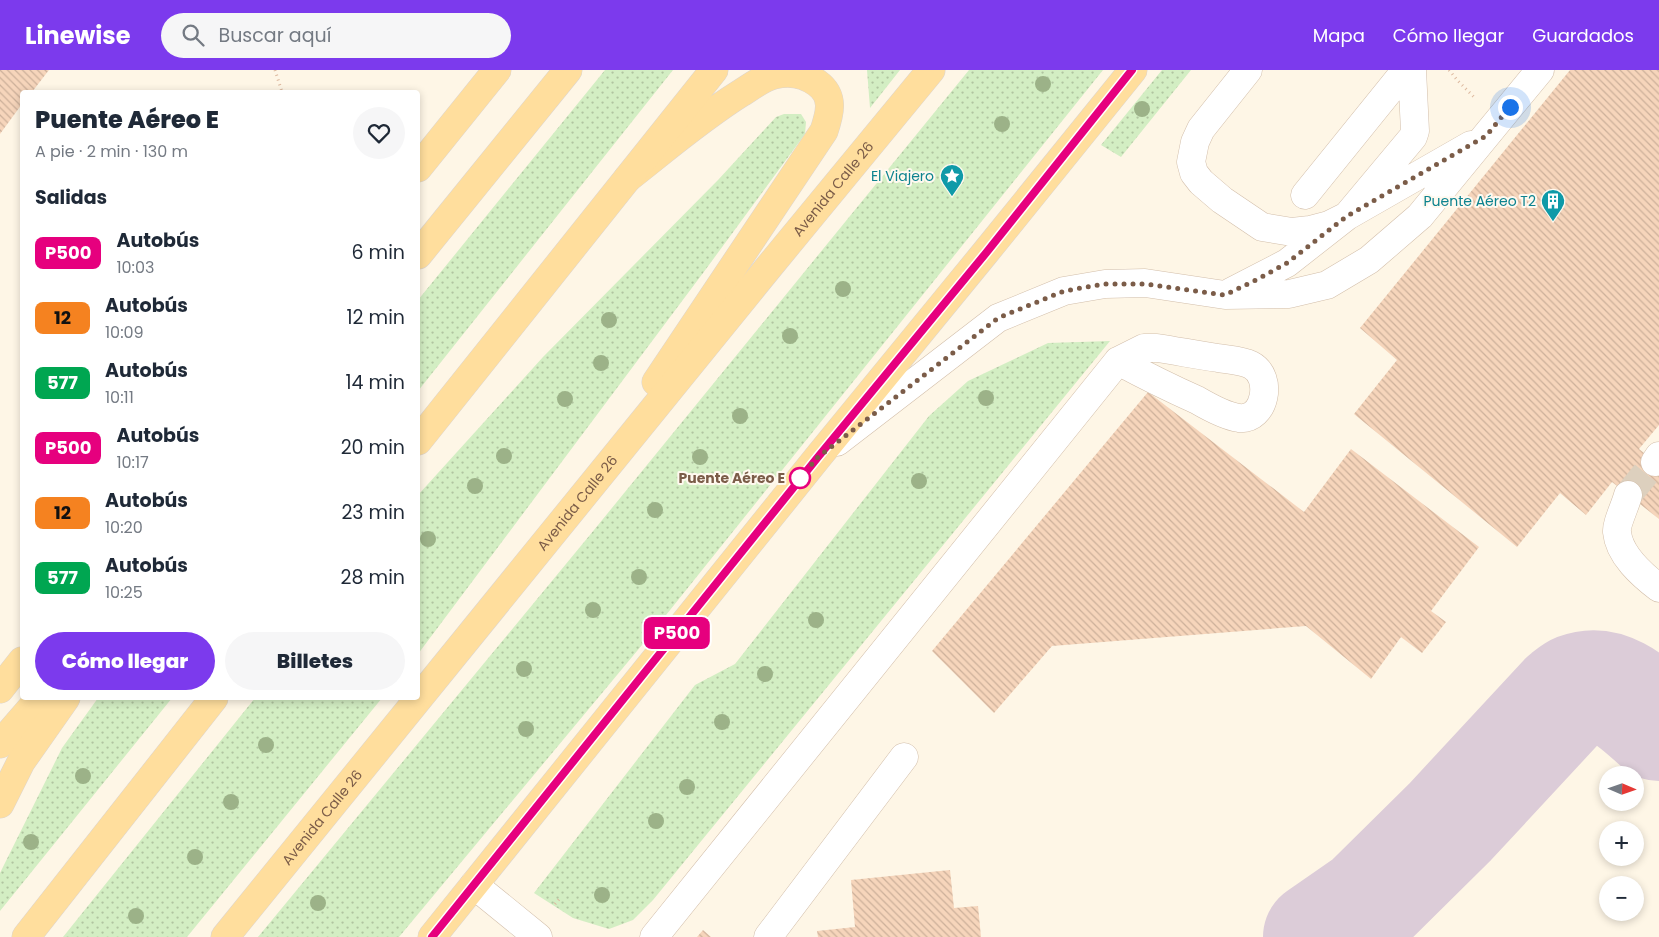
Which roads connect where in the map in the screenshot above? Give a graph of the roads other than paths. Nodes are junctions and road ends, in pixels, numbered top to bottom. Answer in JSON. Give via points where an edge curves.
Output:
{"nodes":[{"id":1,"x":497,"y":70,"type":"edge"},
{"id":2,"x":568,"y":70,"type":"edge"},
{"id":3,"x":714,"y":70,"type":"edge"},
{"id":4,"x":931,"y":70,"type":"edge"},
{"id":5,"x":1133,"y":70,"type":"edge"},
{"id":6,"x":1248,"y":70,"type":"edge"},
{"id":7,"x":1406,"y":70,"type":"edge"},
{"id":8,"x":1412,"y":70,"type":"edge"},
{"id":9,"x":1540,"y":70,"type":"edge"},
{"id":10,"x":1486,"y":136,"type":"junction"},
{"id":11,"x":420,"y":166,"type":"edge"},
{"id":12,"x":628,"y":178,"type":"junction"},
{"id":13,"x":1305,"y":195,"type":"dead end"},
{"id":14,"x":1347,"y":216,"type":"junction"},
{"id":15,"x":420,"y":253,"type":"edge"},
{"id":16,"x":1225,"y":295,"type":"junction"},
{"id":17,"x":1118,"y":361,"type":"dead end"},
{"id":18,"x":420,"y":438,"type":"edge"},
{"id":19,"x":818,"y":457,"type":"junction"},
{"id":20,"x":1628,"y":495,"type":"tunnel mouth"},
{"id":21,"x":559,"y":527,"type":"junction"},
{"id":22,"x":1659,"y":588,"type":"edge"},
{"id":23,"x":20,"y":664,"type":"edge"},
{"id":24,"x":0,"y":689,"type":"edge"},
{"id":25,"x":420,"y":698,"type":"edge"},
{"id":26,"x":38,"y":700,"type":"edge"},
{"id":27,"x":65,"y":700,"type":"edge"},
{"id":28,"x":212,"y":700,"type":"edge"},
{"id":29,"x":418,"y":700,"type":"edge"},
{"id":30,"x":0,"y":744,"type":"edge"},
{"id":31,"x":904,"y":757,"type":"dead end"},
{"id":32,"x":0,"y":804,"type":"edge"},
{"id":33,"x":474,"y":885,"type":"junction"},
{"id":34,"x":26,"y":937,"type":"edge"},
{"id":35,"x":225,"y":937,"type":"edge"},
{"id":36,"x":432,"y":937,"type":"edge"},
{"id":37,"x":538,"y":937,"type":"edge"},
{"id":38,"x":654,"y":937,"type":"edge"},
{"id":39,"x":768,"y":937,"type":"edge"}],
"edges":[{"from":1,"to":11,"type":"main road"},
{"from":2,"to":15,"type":"main road"},
{"from":3,"to":12,"type":"main road"},
{"from":4,"to":21,"type":"main road","name":"Avenida Calle 26"},
{"from":5,"to":19,"type":"main road"},
{"from":6,"to":14,"type":"lane","via":[[1201,129],[1191,162],[1194,173],[1228,204],[1262,227],[1292,232],[1330,225]]},
{"from":7,"to":13,"type":"lane"},
{"from":8,"to":14,"type":"lane","via":[[1414,137]]},
{"from":9,"to":10,"type":"lane"},
{"from":10,"to":14,"type":"lane"},
{"from":10,"to":16,"type":"lane","via":[[1420,216],[1369,260],[1327,285],[1289,294]]},
{"from":12,"to":18,"type":"main road"},
{"from":12,"to":21,"type":"main road","via":[[727,102],[774,75],[793,73],[809,78],[829,96],[830,114],[824,131]]},
{"from":14,"to":16,"type":"lane","via":[[1287,263]]},
{"from":16,"to":19,"type":"lane","via":[[1145,284],[1105,284],[1064,291],[1020,308],[974,334]]},
{"from":17,"to":38,"type":"lane"},
{"from":19,"to":33,"type":"main road"},
{"from":20,"to":22,"type":"lane","via":[[1617,532],[1625,556]]},
{"from":21,"to":25,"type":"main road","name":"Avenida Calle 26"},
{"from":23,"to":24,"type":"main road"},
{"from":26,"to":30,"type":"main road"},
{"from":27,"to":32,"type":"main road","via":[[21,762]]},
{"from":28,"to":34,"type":"main road"},
{"from":29,"to":35,"type":"main road","name":"Avenida Calle 26"},
{"from":31,"to":39,"type":"lane"},
{"from":33,"to":36,"type":"main road"},
{"from":33,"to":37,"type":"lane"}]}
